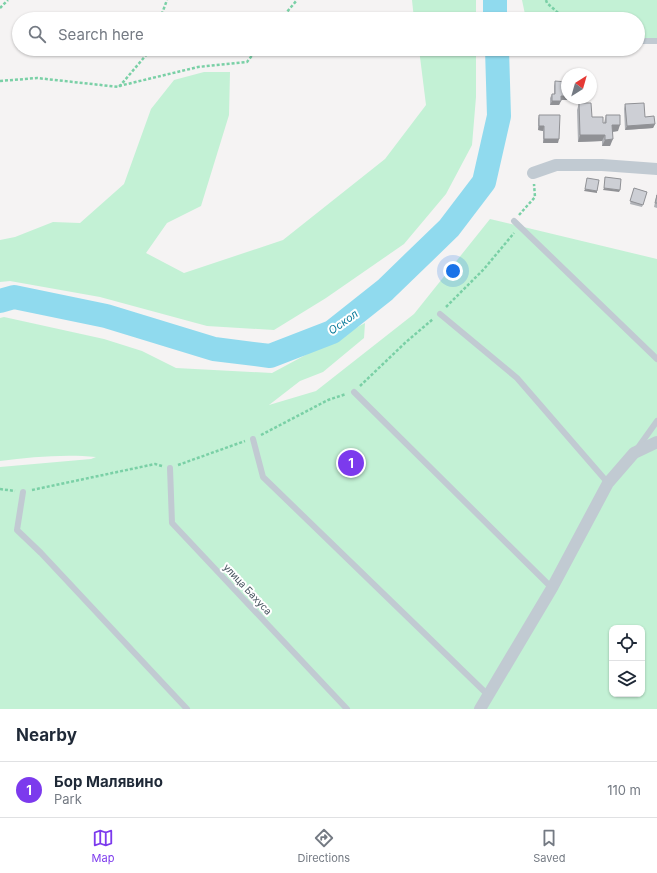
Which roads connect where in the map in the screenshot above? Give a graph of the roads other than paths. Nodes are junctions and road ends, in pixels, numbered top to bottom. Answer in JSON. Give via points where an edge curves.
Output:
{"nodes":[{"id":1,"x":645,"y":41,"type":"edge"},
{"id":2,"x":657,"y":41,"type":"edge"},
{"id":3,"x":657,"y":169,"type":"edge"},
{"id":4,"x":533,"y":173,"type":"road end"},
{"id":5,"x":514,"y":221,"type":"road end"},
{"id":6,"x":440,"y":314,"type":"road end"},
{"id":7,"x":657,"y":359,"type":"edge"},
{"id":8,"x":354,"y":392,"type":"road end"},
{"id":9,"x":657,"y":422,"type":"edge"},
{"id":10,"x":253,"y":439,"type":"road end"},
{"id":11,"x":657,"y":442,"type":"edge"},
{"id":12,"x":634,"y":453,"type":"junction"},
{"id":13,"x":170,"y":468,"type":"road end"},
{"id":14,"x":608,"y":483,"type":"junction"},
{"id":15,"x":22,"y":492,"type":"road end"},
{"id":16,"x":552,"y":588,"type":"junction"},
{"id":17,"x":488,"y":695,"type":"junction"},
{"id":18,"x":186,"y":709,"type":"edge"},
{"id":19,"x":347,"y":709,"type":"edge"},
{"id":20,"x":480,"y":709,"type":"edge"}],
"edges":[{"from":1,"to":2,"type":"lane"},
{"from":3,"to":4,"type":"street","via":[[556,165]]},
{"from":5,"to":7,"type":"lane"},
{"from":6,"to":14,"type":"lane","via":[[517,378]]},
{"from":8,"to":16,"type":"lane"},
{"from":9,"to":12,"type":"lane"},
{"from":10,"to":17,"type":"lane","via":[[263,478]]},
{"from":11,"to":12,"type":"street"},
{"from":12,"to":14,"type":"street"},
{"from":13,"to":19,"type":"lane","name":"улица Бахуса","via":[[172,523]]},
{"from":14,"to":16,"type":"street"},
{"from":15,"to":18,"type":"lane","via":[[17,530]]},
{"from":16,"to":17,"type":"street"},
{"from":17,"to":20,"type":"street"}]}
